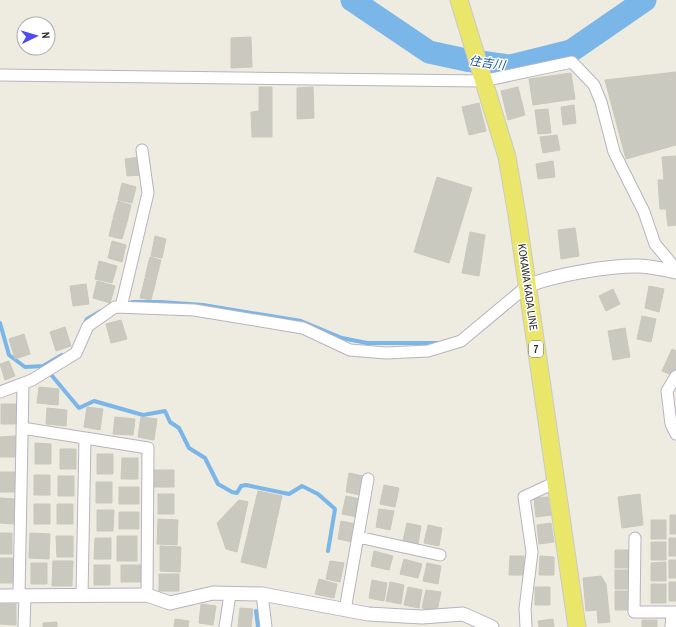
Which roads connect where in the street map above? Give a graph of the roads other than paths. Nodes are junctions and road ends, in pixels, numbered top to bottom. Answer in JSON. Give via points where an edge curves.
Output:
{"nodes":[{"id":1,"x":458,"y":0,"type":"edge"},
{"id":2,"x":0,"y":75,"type":"edge"},
{"id":3,"x":482,"y":77,"type":"junction"},
{"id":4,"x":142,"y":150,"type":"dead end"},
{"id":5,"x":676,"y":271,"type":"edge"},
{"id":6,"x":527,"y":286,"type":"junction"},
{"id":7,"x":121,"y":307,"type":"junction"},
{"id":8,"x":676,"y":376,"type":"edge"},
{"id":9,"x":23,"y":384,"type":"junction"},
{"id":10,"x":0,"y":392,"type":"edge"},
{"id":11,"x":22,"y":428,"type":"junction"},
{"id":12,"x":676,"y":434,"type":"edge"},
{"id":13,"x":85,"y":438,"type":"junction"},
{"id":14,"x":368,"y":479,"type":"dead end"},
{"id":15,"x":556,"y":482,"type":"junction"},
{"id":16,"x":358,"y":537,"type":"junction"},
{"id":17,"x":635,"y":538,"type":"dead end"},
{"id":18,"x":440,"y":555,"type":"dead end"},
{"id":19,"x":230,"y":594,"type":"junction"},
{"id":20,"x":262,"y":594,"type":"junction"},
{"id":21,"x":22,"y":595,"type":"junction"},
{"id":22,"x":82,"y":595,"type":"junction"},
{"id":23,"x":148,"y":595,"type":"junction"},
{"id":24,"x":0,"y":596,"type":"edge"},
{"id":25,"x":345,"y":610,"type":"junction"},
{"id":26,"x":674,"y":612,"type":"edge"},
{"id":27,"x":24,"y":627,"type":"edge"},
{"id":28,"x":225,"y":627,"type":"edge"},
{"id":29,"x":266,"y":627,"type":"edge"},
{"id":30,"x":492,"y":627,"type":"edge"},
{"id":31,"x":526,"y":627,"type":"edge"},
{"id":32,"x":578,"y":627,"type":"edge"},
{"id":33,"x":671,"y":627,"type":"edge"}],
"edges":[{"from":1,"to":3,"type":"main road","name":"KOKAWA KADA LINE","number":"7"},
{"from":2,"to":3,"type":"street"},
{"from":3,"to":5,"type":"street","via":[[572,62],[594,85],[614,152],[644,212],[656,244]]},
{"from":3,"to":6,"type":"main road","name":"KOKAWA KADA LINE","number":"7","via":[[507,157]]},
{"from":4,"to":7,"type":"street","via":[[148,193]]},
{"from":5,"to":6,"type":"street","via":[[637,266],[615,267],[543,280]]},
{"from":6,"to":7,"type":"street","via":[[461,341],[428,351],[386,353],[350,350],[303,328],[194,310]]},
{"from":6,"to":15,"type":"main road","name":"KOKAWA KADA LINE","number":"7"},
{"from":7,"to":9,"type":"street","via":[[115,307],[88,326],[76,353]]},
{"from":8,"to":12,"type":"street","via":[[667,391],[671,424]]},
{"from":9,"to":10,"type":"street"},
{"from":9,"to":11,"type":"street"},
{"from":11,"to":13,"type":"street"},
{"from":11,"to":21,"type":"street"},
{"from":13,"to":22,"type":"street"},
{"from":13,"to":23,"type":"street","via":[[148,448]]},
{"from":14,"to":16,"type":"street"},
{"from":15,"to":31,"type":"street","via":[[524,497],[532,552],[525,609]]},
{"from":15,"to":32,"type":"main road","name":"KOKAWA KADA LINE","number":"7"},
{"from":16,"to":18,"type":"street"},
{"from":16,"to":25,"type":"street"},
{"from":17,"to":26,"type":"street","via":[[634,612]]},
{"from":19,"to":20,"type":"street"},
{"from":19,"to":23,"type":"street","via":[[213,593],[170,603]]},
{"from":19,"to":28,"type":"street"},
{"from":20,"to":25,"type":"street"},
{"from":20,"to":29,"type":"street"},
{"from":21,"to":22,"type":"street"},
{"from":21,"to":24,"type":"street"},
{"from":21,"to":27,"type":"street"},
{"from":22,"to":23,"type":"street"},
{"from":25,"to":30,"type":"street","via":[[422,617],[463,614]]},
{"from":26,"to":33,"type":"street"}]}
